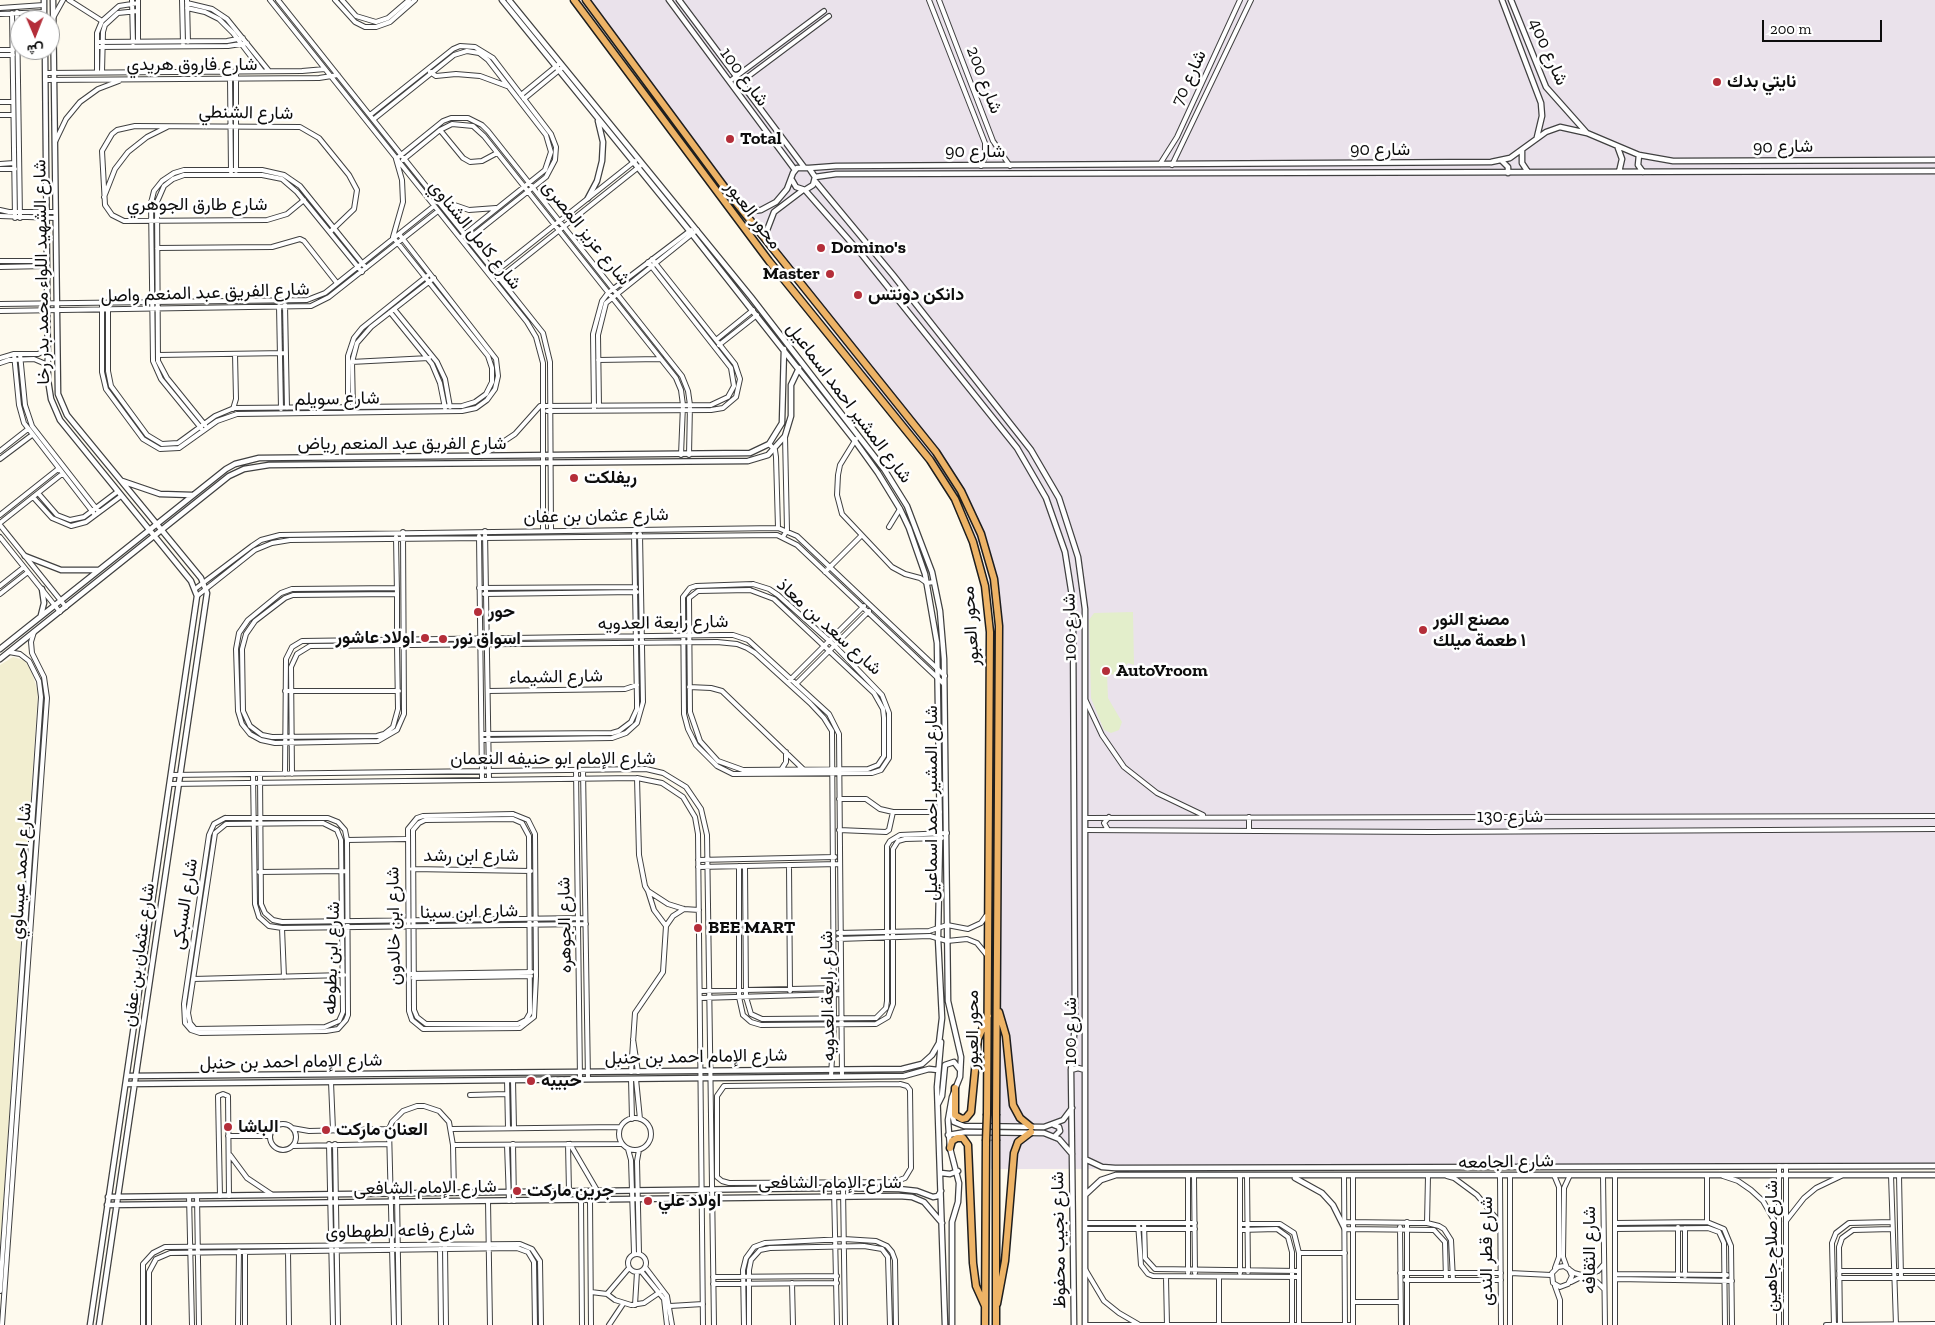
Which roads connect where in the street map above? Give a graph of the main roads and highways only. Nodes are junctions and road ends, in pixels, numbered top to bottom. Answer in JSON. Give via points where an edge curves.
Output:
{"nodes":[{"id":1,"x":574,"y":0,"type":"edge"},
{"id":2,"x":586,"y":0,"type":"edge"},
{"id":3,"x":998,"y":1010,"type":"junction"},
{"id":4,"x":988,"y":1015,"type":"junction"},
{"id":5,"x":955,"y":1088,"type":"road end"},
{"id":6,"x":950,"y":1148,"type":"road end"},
{"id":7,"x":985,"y":1306,"type":"junction"},
{"id":8,"x":996,"y":1307,"type":"junction"},
{"id":9,"x":985,"y":1325,"type":"edge"},
{"id":10,"x":996,"y":1325,"type":"edge"}],
"edges":[{"from":1,"to":4,"type":"highway","name":"محور العبور","via":[[769,261],[930,460],[965,520],[985,586],[990,632]]},
{"from":2,"to":3,"type":"highway","name":"محور العبور","via":[[764,238],[945,464],[969,505],[986,549],[995,587],[999,626]]},
{"from":3,"to":8,"type":"highway","name":"محور العبور","bridge":true},
{"from":3,"to":8,"type":"highway","via":[[1005,1031],[1015,1110],[1031,1130],[1018,1142],[1014,1153],[1003,1282]]},
{"from":4,"to":5,"type":"highway","via":[[978,1039],[971,1112],[966,1118],[956,1115]]},
{"from":4,"to":7,"type":"highway","name":"محور العبور","bridge":true},
{"from":6,"to":7,"type":"highway","via":[[957,1138],[966,1140],[968,1145],[973,1263],[976,1286]]},
{"from":7,"to":9,"type":"highway","name":"محور العبور"},
{"from":8,"to":10,"type":"highway","name":"محور العبور"}]}
